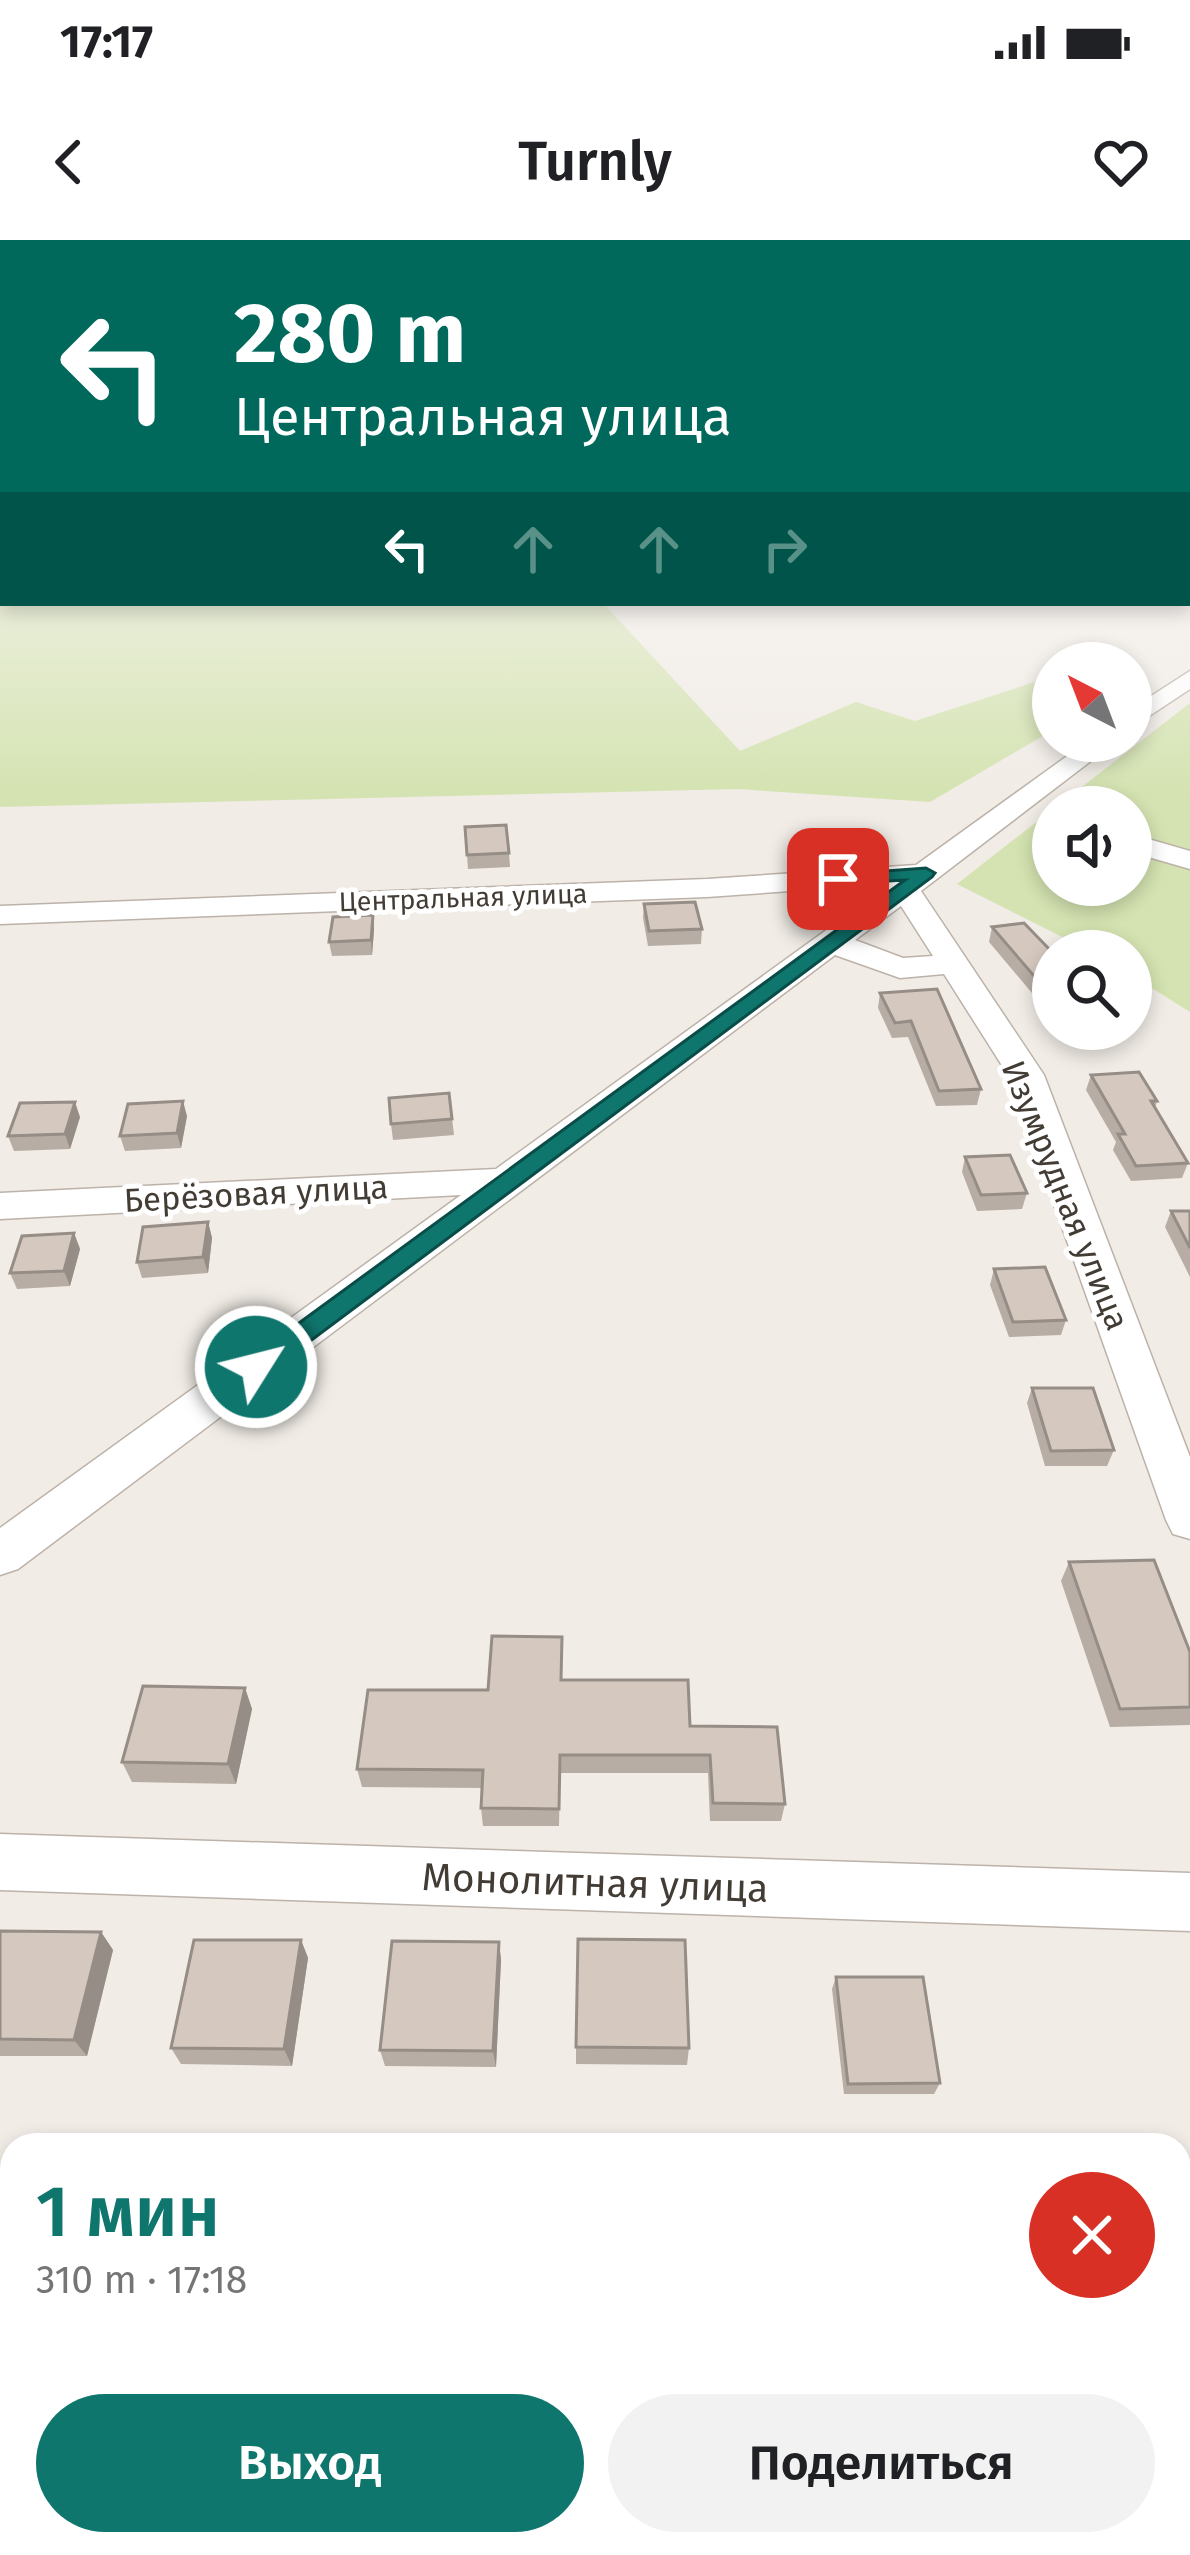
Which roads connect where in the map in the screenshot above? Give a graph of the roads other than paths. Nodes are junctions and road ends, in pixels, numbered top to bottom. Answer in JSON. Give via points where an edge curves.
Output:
{"nodes":[{"id":1,"x":1190,"y":678,"type":"edge"},
{"id":2,"x":1152,"y":706,"type":"edge"},
{"id":3,"x":1077,"y":762,"type":"edge"},
{"id":4,"x":1010,"y":812,"type":"junction"},
{"id":5,"x":1032,"y":818,"type":"edge"},
{"id":6,"x":1152,"y":849,"type":"edge"},
{"id":7,"x":1190,"y":860,"type":"edge"},
{"id":8,"x":915,"y":881,"type":"junction"},
{"id":9,"x":0,"y":915,"type":"edge"},
{"id":10,"x":832,"y":943,"type":"junction"},
{"id":11,"x":954,"y":964,"type":"junction"},
{"id":12,"x":513,"y":1180,"type":"junction"},
{"id":13,"x":0,"y":1206,"type":"edge"},
{"id":14,"x":1190,"y":1520,"type":"edge"},
{"id":15,"x":0,"y":1555,"type":"edge"},
{"id":16,"x":0,"y":1862,"type":"edge"},
{"id":17,"x":1190,"y":1902,"type":"edge"}],
"edges":[{"from":1,"to":2,"type":"street"},
{"from":3,"to":4,"type":"street"},
{"from":4,"to":5,"type":"street"},
{"from":4,"to":8,"type":"street"},
{"from":6,"to":7,"type":"street"},
{"from":8,"to":9,"type":"street","name":"Центральная улица"},
{"from":8,"to":10,"type":"street"},
{"from":8,"to":11,"type":"street","name":"Изумрудная улица"},
{"from":10,"to":11,"type":"street","via":[[900,968]]},
{"from":10,"to":12,"type":"street"},
{"from":11,"to":14,"type":"street","name":"Изумрудная улица","via":[[1025,1075]]},
{"from":12,"to":13,"type":"street","name":"Берёзовая улица"},
{"from":12,"to":15,"type":"street"},
{"from":16,"to":17,"type":"street","name":"Монолитная улица"}]}
